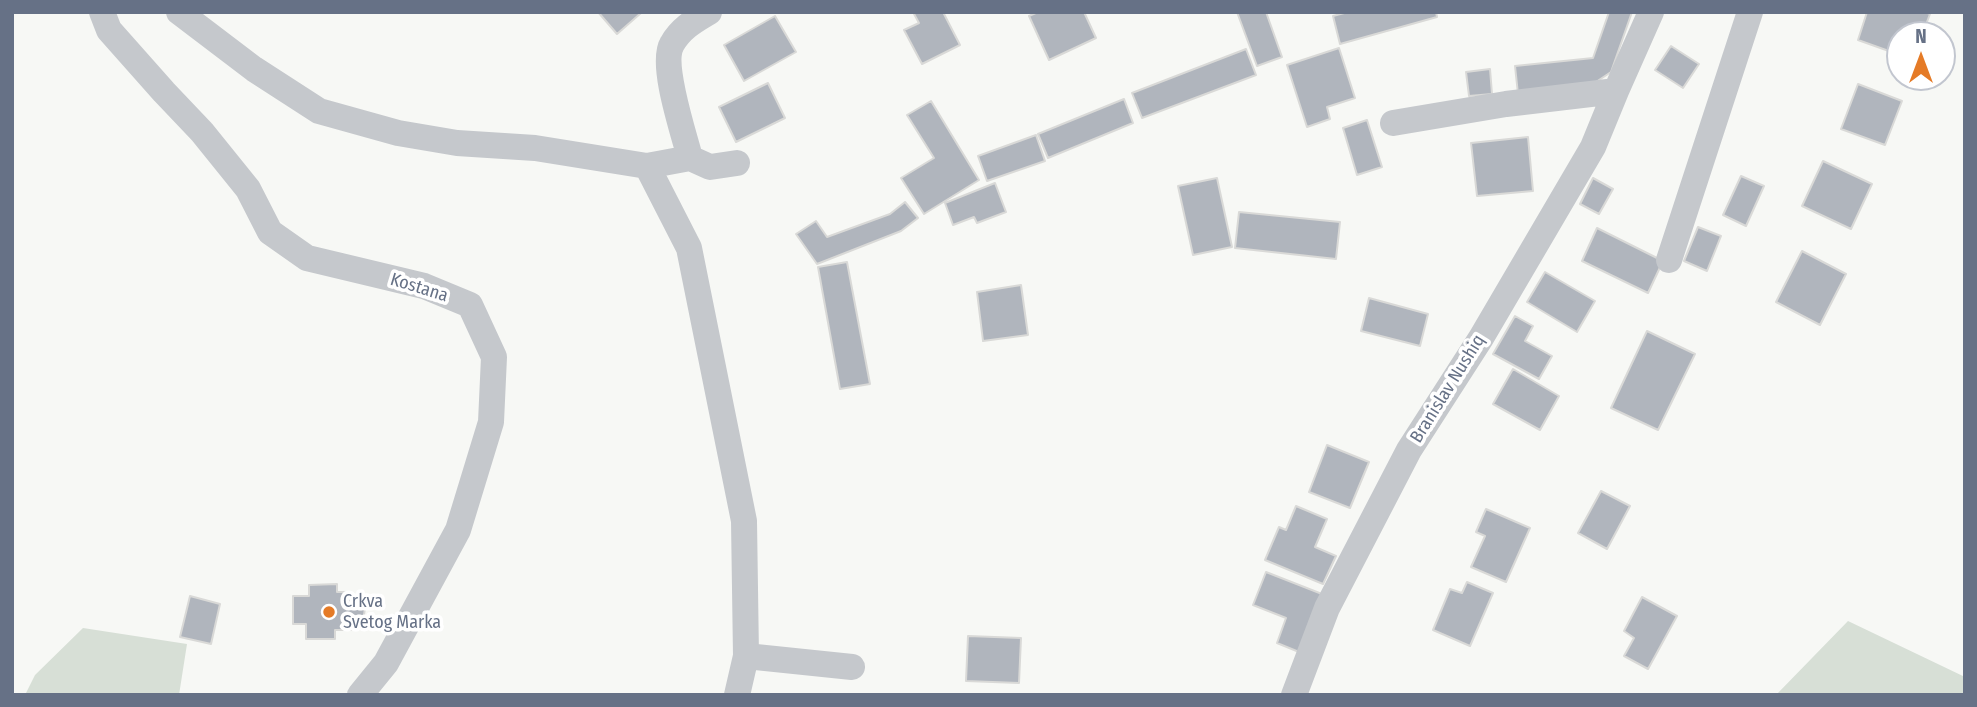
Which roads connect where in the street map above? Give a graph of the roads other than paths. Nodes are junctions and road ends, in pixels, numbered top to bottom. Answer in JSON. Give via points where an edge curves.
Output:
{"nodes":[{"id":1,"x":102,"y":12,"type":"edge"},
{"id":2,"x":179,"y":12,"type":"edge"},
{"id":3,"x":709,"y":12,"type":"edge"},
{"id":4,"x":1651,"y":12,"type":"edge"},
{"id":5,"x":1751,"y":12,"type":"edge"},
{"id":6,"x":1616,"y":91,"type":"junction"},
{"id":7,"x":1393,"y":123,"type":"dead end"},
{"id":8,"x":690,"y":158,"type":"junction"},
{"id":9,"x":737,"y":163,"type":"dead end"},
{"id":10,"x":647,"y":166,"type":"junction"},
{"id":11,"x":1669,"y":260,"type":"dead end"},
{"id":12,"x":746,"y":656,"type":"junction"},
{"id":13,"x":852,"y":667,"type":"dead end"},
{"id":14,"x":360,"y":695,"type":"edge"},
{"id":15,"x":737,"y":695,"type":"edge"},
{"id":16,"x":1294,"y":695,"type":"edge"}],
"edges":[{"from":1,"to":14,"type":"street","name":"Kostana","via":[[109,30],[248,188],[270,232],[307,258],[424,286],[470,304],[494,357],[491,422],[458,530],[386,663]]},
{"from":2,"to":10,"type":"street","via":[[318,111],[457,143],[535,148]]},
{"from":3,"to":8,"type":"street","via":[[685,27],[670,47],[668,68]]},
{"from":4,"to":6,"type":"street","name":"Branislav Nushiq"},
{"from":5,"to":11,"type":"street"},
{"from":6,"to":7,"type":"street"},
{"from":6,"to":16,"type":"street","name":"Branislav Nushiq","via":[[1593,147],[1403,463],[1327,608]]},
{"from":8,"to":9,"type":"street","via":[[710,167]]},
{"from":8,"to":10,"type":"street"},
{"from":10,"to":12,"type":"street","via":[[689,248],[740,496]]},
{"from":12,"to":13,"type":"street"},
{"from":12,"to":15,"type":"street"}]}
